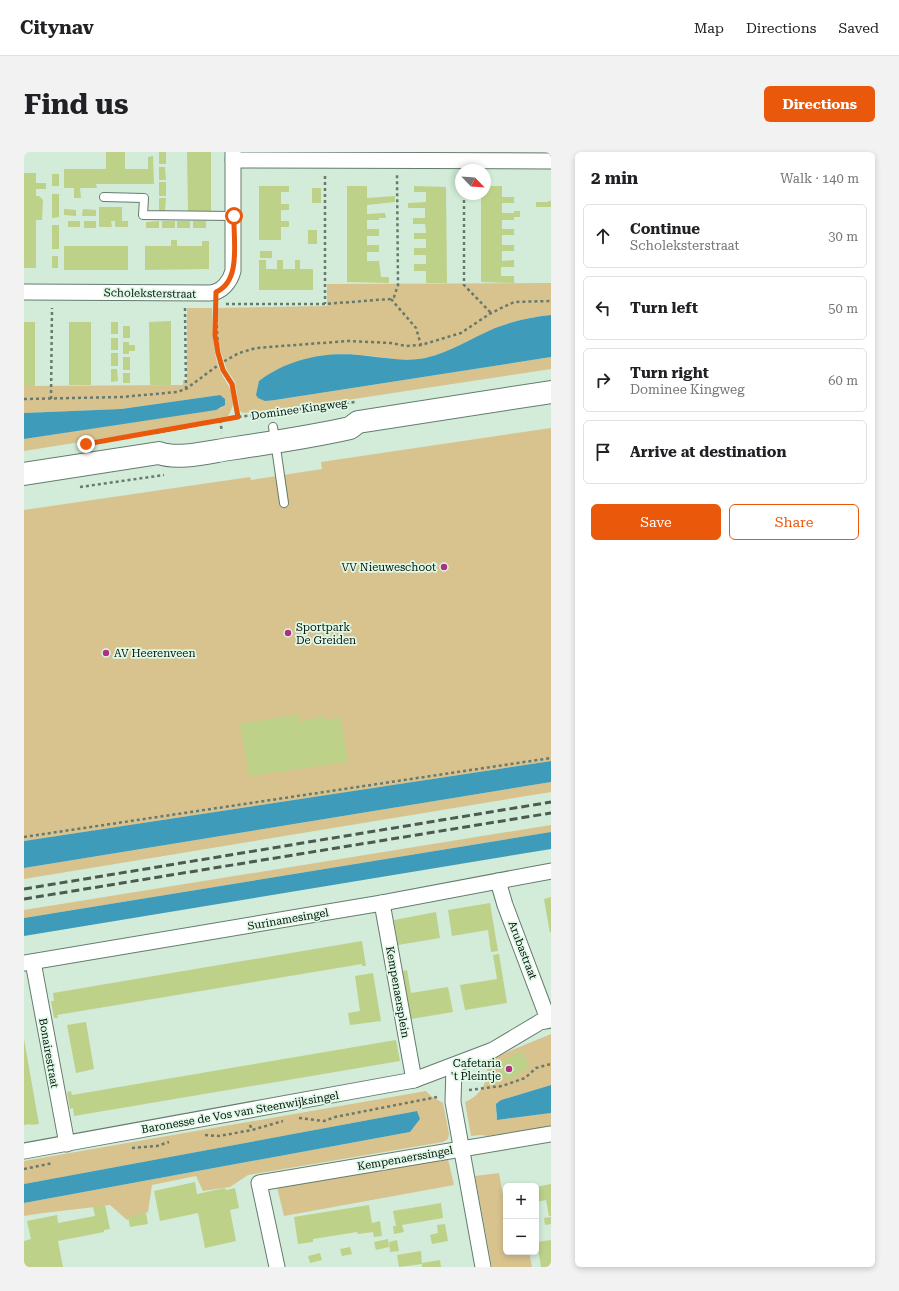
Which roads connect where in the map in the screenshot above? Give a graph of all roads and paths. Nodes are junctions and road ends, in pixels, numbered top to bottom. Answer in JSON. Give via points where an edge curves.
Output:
{"nodes":[{"id":1,"x":233,"y":156,"type":"edge"},
{"id":2,"x":417,"y":156,"type":"edge"},
{"id":3,"x":325,"y":160,"type":"junction"},
{"id":4,"x":397,"y":160,"type":"junction"},
{"id":5,"x":551,"y":161,"type":"edge"},
{"id":6,"x":104,"y":197,"type":"dead end"},
{"id":7,"x":464,"y":200,"type":"edge"},
{"id":8,"x":234,"y":216,"type":"junction"},
{"id":9,"x":24,"y":292,"type":"edge"},
{"id":10,"x":52,"y":292,"type":"junction"},
{"id":11,"x":185,"y":293,"type":"junction"},
{"id":12,"x":390,"y":299,"type":"junction"},
{"id":13,"x":551,"y":301,"type":"edge"},
{"id":14,"x":325,"y":304,"type":"junction"},
{"id":15,"x":491,"y":313,"type":"junction"},
{"id":16,"x":421,"y":345,"type":"junction"},
{"id":17,"x":220,"y":363,"type":"junction"},
{"id":18,"x":186,"y":389,"type":"junction"},
{"id":19,"x":551,"y":392,"type":"edge"},
{"id":20,"x":24,"y":399,"type":"edge"},
{"id":21,"x":52,"y":399,"type":"junction"},
{"id":22,"x":358,"y":412,"type":"junction"},
{"id":23,"x":238,"y":417,"type":"junction"},
{"id":24,"x":220,"y":420,"type":"junction"},
{"id":25,"x":222,"y":431,"type":"dead end"},
{"id":26,"x":274,"y":435,"type":"junction"},
{"id":27,"x":156,"y":443,"type":"junction"},
{"id":28,"x":24,"y":474,"type":"edge"},
{"id":29,"x":284,"y":503,"type":"dead end"},
{"id":30,"x":551,"y":758,"type":"edge"},
{"id":31,"x":24,"y":837,"type":"edge"},
{"id":32,"x":551,"y":871,"type":"edge"},
{"id":33,"x":498,"y":881,"type":"junction"},
{"id":34,"x":382,"y":903,"type":"junction"},
{"id":35,"x":29,"y":963,"type":"edge"},
{"id":36,"x":550,"y":1019,"type":"edge"},
{"id":37,"x":551,"y":1064,"type":"edge"},
{"id":38,"x":454,"y":1066,"type":"junction"},
{"id":39,"x":414,"y":1080,"type":"junction"},
{"id":40,"x":453,"y":1091,"type":"junction"},
{"id":41,"x":297,"y":1118,"type":"dead end"},
{"id":42,"x":551,"y":1134,"type":"edge"},
{"id":43,"x":67,"y":1144,"type":"junction"},
{"id":44,"x":461,"y":1148,"type":"junction"},
{"id":45,"x":24,"y":1151,"type":"edge"},
{"id":46,"x":276,"y":1267,"type":"edge"},
{"id":47,"x":483,"y":1267,"type":"edge"}],
"edges":[{"from":1,"to":3,"type":"street"},
{"from":1,"to":8,"type":"street","name":"Scholeksterstraat"},
{"from":2,"to":4,"type":"street"},
{"from":2,"to":5,"type":"street"},
{"from":3,"to":4,"type":"street"},
{"from":3,"to":14,"type":"path"},
{"from":4,"to":12,"type":"path","via":[[398,285],[394,297]]},
{"from":6,"to":8,"type":"lane","via":[[144,198],[143,215]]},
{"from":7,"to":15,"type":"path","via":[[464,285]]},
{"from":8,"to":11,"type":"street","name":"Scholeksterstraat","via":[[233,267],[228,282],[214,293]]},
{"from":9,"to":10,"type":"street","name":"Scholeksterstraat"},
{"from":10,"to":11,"type":"street","name":"Scholeksterstraat"},
{"from":10,"to":21,"type":"path"},
{"from":11,"to":18,"type":"path"},
{"from":12,"to":14,"type":"path"},
{"from":12,"to":16,"type":"path","via":[[416,328]]},
{"from":13,"to":15,"type":"path","via":[[514,302]]},
{"from":14,"to":17,"type":"path","via":[[215,304],[216,343]]},
{"from":15,"to":16,"type":"path","via":[[461,333]]},
{"from":16,"to":17,"type":"path","via":[[348,341],[256,348]]},
{"from":17,"to":18,"type":"path"},
{"from":17,"to":23,"type":"path","via":[[232,384]]},
{"from":18,"to":21,"type":"path","via":[[122,397]]},
{"from":19,"to":22,"type":"main road","name":"Dominee Kingweg"},
{"from":20,"to":21,"type":"path"},
{"from":22,"to":23,"type":"path","name":"Dominee Kingweg"},
{"from":22,"to":26,"type":"main road","name":"Dominee Kingweg","via":[[350,428]]},
{"from":23,"to":24,"type":"path","name":"Dominee Kingweg"},
{"from":24,"to":25,"type":"path"},
{"from":24,"to":27,"type":"path","name":"Dominee Kingweg"},
{"from":26,"to":27,"type":"main road","name":"Dominee Kingweg","via":[[205,453],[168,456]]},
{"from":26,"to":29,"type":"lane"},
{"from":27,"to":28,"type":"main road","name":"Dominee Kingweg"},
{"from":30,"to":31,"type":"path"},
{"from":32,"to":33,"type":"street","name":"Surinamesingel"},
{"from":33,"to":34,"type":"street","name":"Surinamesingel"},
{"from":33,"to":36,"type":"street","name":"Arubastraat"},
{"from":34,"to":35,"type":"street","name":"Surinamesingel"},
{"from":34,"to":39,"type":"street","name":"Kempenaersplein"},
{"from":35,"to":43,"type":"street","name":"Bonairestraat"},
{"from":36,"to":38,"type":"street","via":[[493,1050]]},
{"from":37,"to":40,"type":"path","via":[[536,1068],[525,1078],[502,1086]]},
{"from":38,"to":39,"type":"street","name":"Baronesse de Vos van Steenwijksingel"},
{"from":38,"to":40,"type":"street"},
{"from":39,"to":43,"type":"street","name":"Baronesse de Vos van Steenwijksingel"},
{"from":40,"to":41,"type":"path","via":[[438,1097],[324,1121]]},
{"from":40,"to":44,"type":"street"},
{"from":42,"to":44,"type":"street","name":"Kempenaerssingel"},
{"from":43,"to":45,"type":"street","name":"Baronesse de Vos van Steenwijksingel"},
{"from":44,"to":46,"type":"street","name":"Kempenaerssingel","via":[[259,1183]]},
{"from":44,"to":47,"type":"street"}]}
